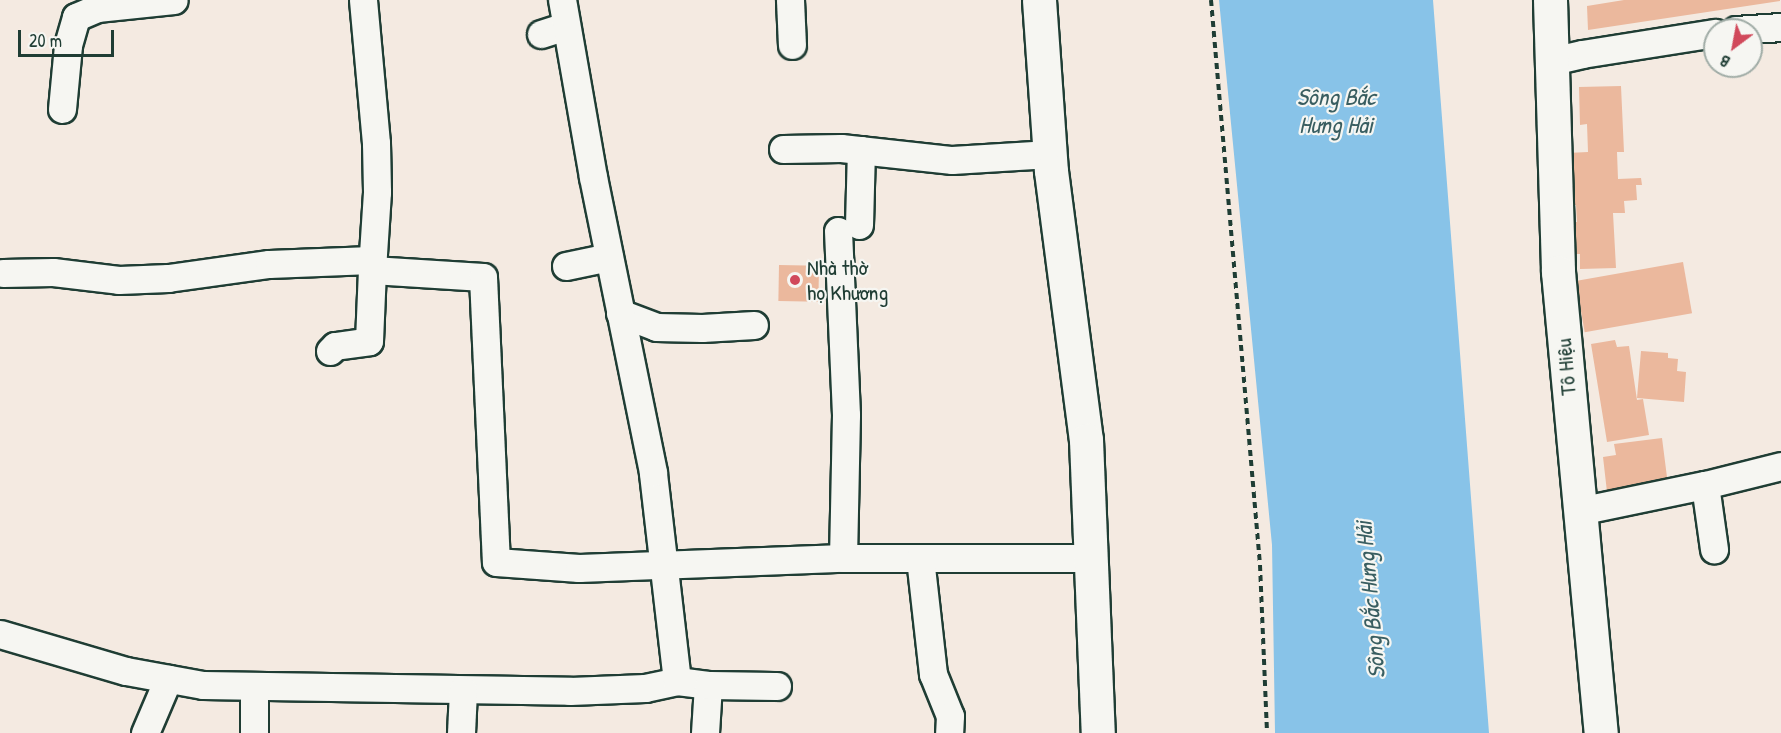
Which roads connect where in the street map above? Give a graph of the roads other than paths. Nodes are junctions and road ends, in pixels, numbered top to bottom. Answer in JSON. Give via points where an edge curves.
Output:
{"nodes":[{"id":1,"x":174,"y":0,"type":"edge"},
{"id":2,"x":363,"y":0,"type":"edge"},
{"id":3,"x":790,"y":0,"type":"edge"},
{"id":4,"x":1038,"y":0,"type":"edge"},
{"id":5,"x":1550,"y":0,"type":"edge"},
{"id":6,"x":556,"y":20,"type":"edge"},
{"id":7,"x":1781,"y":27,"type":"edge"},
{"id":8,"x":1763,"y":28,"type":"edge"},
{"id":9,"x":1703,"y":35,"type":"edge"},
{"id":10,"x":792,"y":45,"type":"dead end"},
{"id":11,"x":1552,"y":61,"type":"junction"},
{"id":12,"x":62,"y":110,"type":"dead end"},
{"id":13,"x":783,"y":149,"type":"dead end"},
{"id":14,"x":861,"y":150,"type":"junction"},
{"id":15,"x":1050,"y":154,"type":"junction"},
{"id":16,"x":609,"y":257,"type":"junction"},
{"id":17,"x":371,"y":265,"type":"junction"},
{"id":18,"x":566,"y":266,"type":"dead end"},
{"id":19,"x":3,"y":273,"type":"dead end"},
{"id":20,"x":621,"y":314,"type":"junction"},
{"id":21,"x":754,"y":325,"type":"dead end"},
{"id":22,"x":330,"y":351,"type":"dead end"},
{"id":23,"x":1781,"y":466,"type":"edge"},
{"id":24,"x":1705,"y":486,"type":"junction"},
{"id":25,"x":1579,"y":511,"type":"junction"},
{"id":26,"x":1713,"y":549,"type":"dead end"},
{"id":27,"x":843,"y":558,"type":"junction"},
{"id":28,"x":920,"y":558,"type":"junction"},
{"id":29,"x":1091,"y":558,"type":"junction"},
{"id":30,"x":664,"y":565,"type":"junction"},
{"id":31,"x":0,"y":634,"type":"edge"},
{"id":32,"x":168,"y":679,"type":"junction"},
{"id":33,"x":677,"y":681,"type":"junction"},
{"id":34,"x":708,"y":685,"type":"junction"},
{"id":35,"x":777,"y":686,"type":"dead end"},
{"id":36,"x":254,"y":688,"type":"junction"},
{"id":37,"x":463,"y":690,"type":"junction"},
{"id":38,"x":145,"y":733,"type":"edge"},
{"id":39,"x":254,"y":733,"type":"edge"},
{"id":40,"x":460,"y":733,"type":"edge"},
{"id":41,"x":705,"y":733,"type":"edge"},
{"id":42,"x":949,"y":733,"type":"edge"},
{"id":43,"x":1098,"y":733,"type":"edge"},
{"id":44,"x":1601,"y":733,"type":"edge"}],
"edges":[{"from":1,"to":12,"type":"street","via":[[98,8],[76,17],[68,45]]},
{"from":2,"to":17,"type":"street","via":[[376,143],[377,192]]},
{"from":3,"to":10,"type":"street"},
{"from":4,"to":15,"type":"street"},
{"from":5,"to":11,"type":"street","name":"Tô Hiệu"},
{"from":6,"to":16,"type":"street"},
{"from":7,"to":8,"type":"street"},
{"from":9,"to":11,"type":"street"},
{"from":11,"to":25,"type":"street","name":"Tô Hiệu","via":[[1558,272]]},
{"from":13,"to":14,"type":"street"},
{"from":14,"to":15,"type":"street","via":[[952,160]]},
{"from":14,"to":27,"type":"street","via":[[848,228]]},
{"from":15,"to":29,"type":"street","via":[[1086,440]]},
{"from":16,"to":18,"type":"street"},
{"from":16,"to":20,"type":"street"},
{"from":17,"to":19,"type":"street","via":[[269,264],[168,278],[119,280],[53,272]]},
{"from":17,"to":22,"type":"street","via":[[369,341],[335,346]]},
{"from":17,"to":30,"type":"street","via":[[483,277],[496,562],[579,568]]},
{"from":20,"to":21,"type":"street","via":[[656,327]]},
{"from":20,"to":30,"type":"street","via":[[653,472]]},
{"from":23,"to":24,"type":"street"},
{"from":24,"to":25,"type":"street"},
{"from":24,"to":26,"type":"street"},
{"from":25,"to":44,"type":"street","name":"Tô Hiệu"},
{"from":27,"to":28,"type":"street"},
{"from":27,"to":30,"type":"street"},
{"from":28,"to":29,"type":"street"},
{"from":28,"to":42,"type":"street","via":[[933,674],[950,716]]},
{"from":29,"to":43,"type":"street"},
{"from":30,"to":33,"type":"street"},
{"from":31,"to":32,"type":"street","via":[[126,671]]},
{"from":32,"to":36,"type":"street"},
{"from":32,"to":38,"type":"street"},
{"from":33,"to":34,"type":"street"},
{"from":33,"to":37,"type":"street","via":[[645,688]]},
{"from":34,"to":35,"type":"street"},
{"from":34,"to":41,"type":"street"},
{"from":36,"to":37,"type":"street"},
{"from":36,"to":39,"type":"street"},
{"from":37,"to":40,"type":"street"}]}
